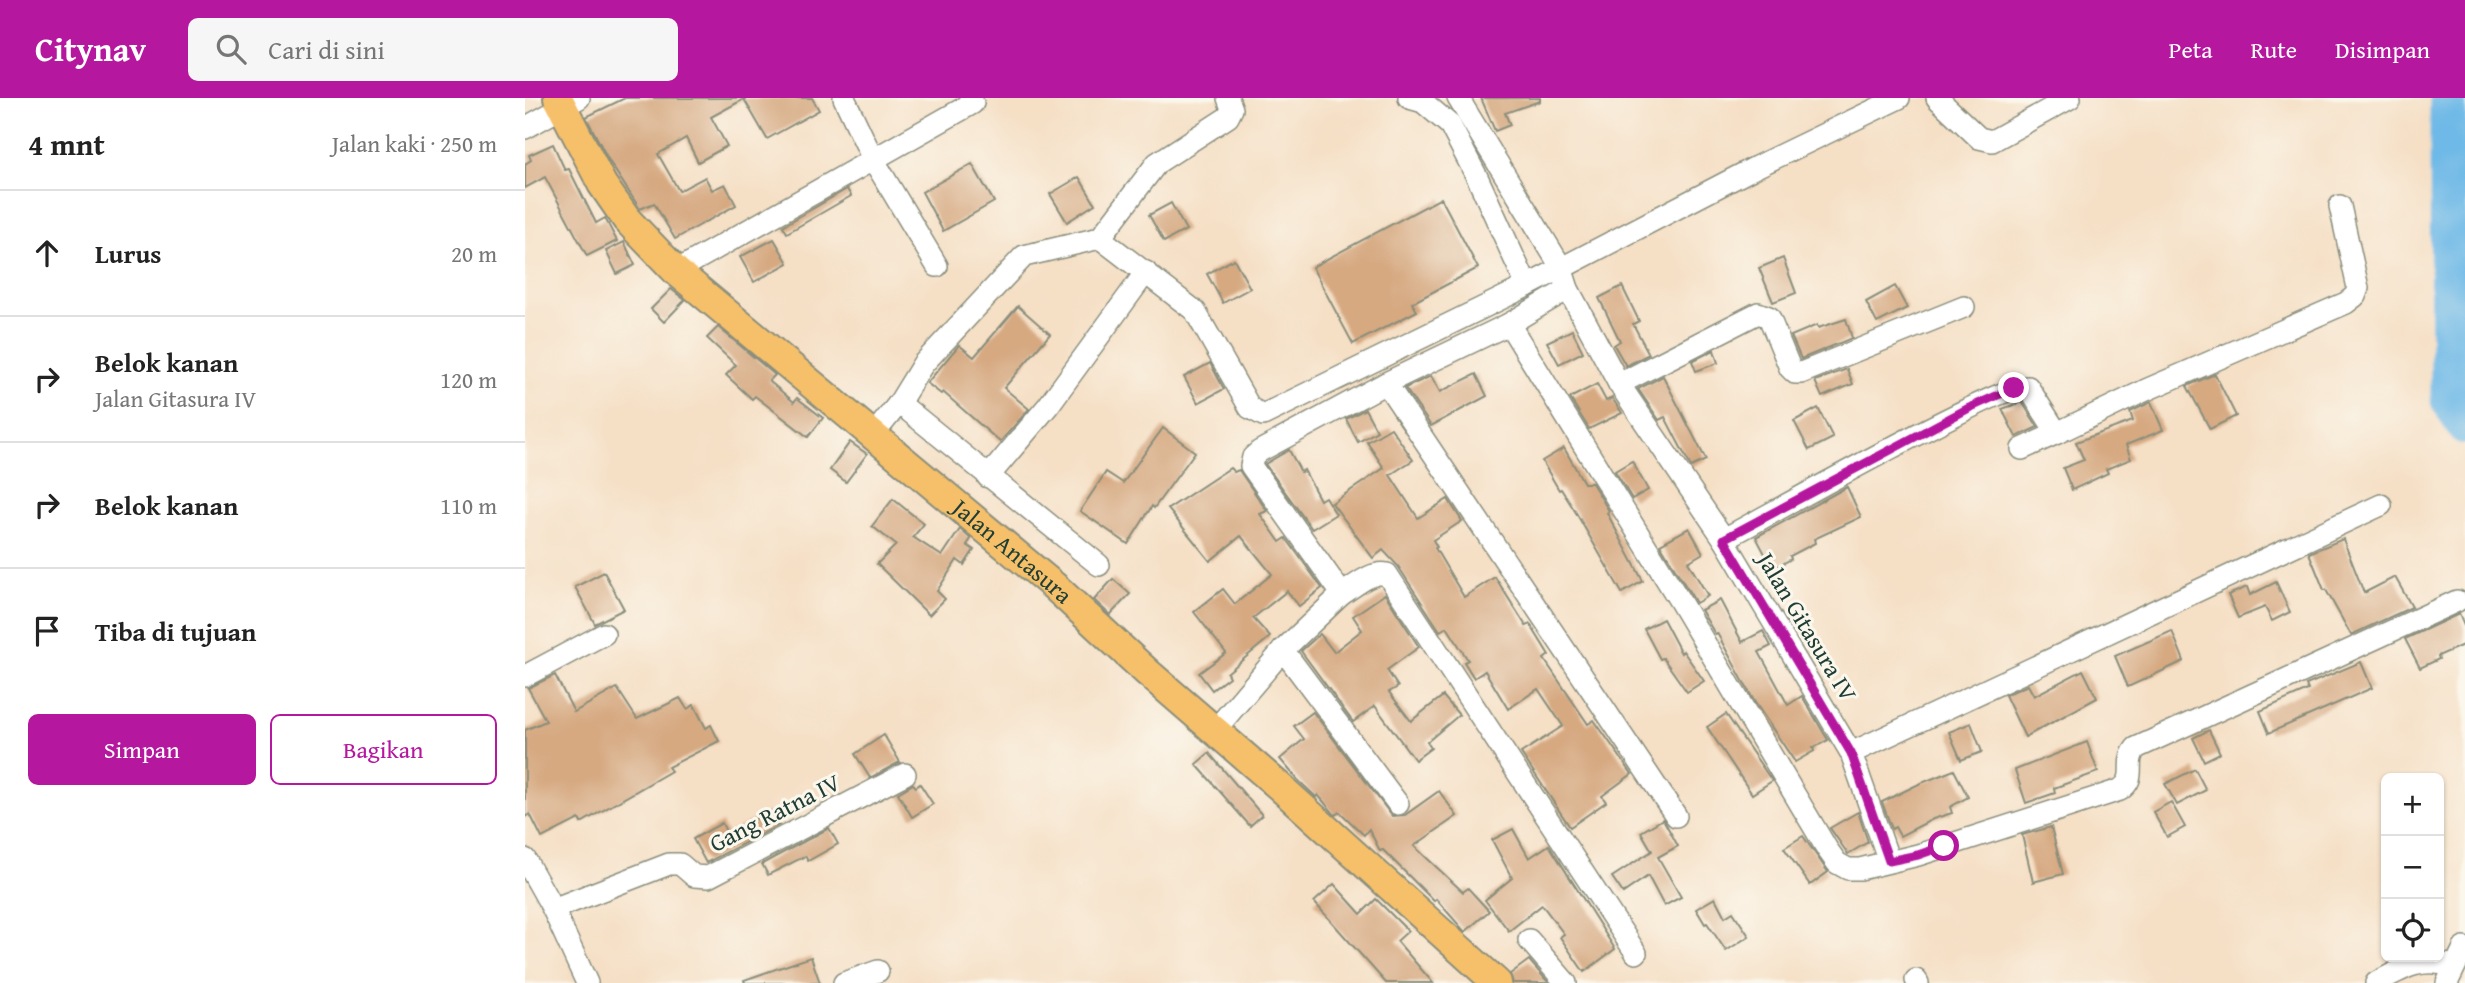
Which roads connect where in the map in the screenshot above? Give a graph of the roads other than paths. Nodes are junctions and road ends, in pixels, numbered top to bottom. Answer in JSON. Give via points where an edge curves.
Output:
{"nodes":[{"id":1,"x":844,"y":98,"type":"edge"},
{"id":2,"x":970,"y":98,"type":"edge"},
{"id":3,"x":1228,"y":98,"type":"edge"},
{"id":4,"x":1409,"y":98,"type":"edge"},
{"id":5,"x":1899,"y":98,"type":"edge"},
{"id":6,"x":1937,"y":98,"type":"edge"},
{"id":7,"x":2070,"y":98,"type":"edge"},
{"id":8,"x":1460,"y":99,"type":"edge"},
{"id":9,"x":566,"y":101,"type":"edge"},
{"id":10,"x":525,"y":128,"type":"edge"},
{"id":11,"x":873,"y":159,"type":"junction"},
{"id":12,"x":2340,"y":206,"type":"dead end"},
{"id":13,"x":1100,"y":238,"type":"junction"},
{"id":14,"x":937,"y":266,"type":"dead end"},
{"id":15,"x":1561,"y":267,"type":"junction"},
{"id":16,"x":675,"y":271,"type":"junction"},
{"id":17,"x":1146,"y":272,"type":"junction"},
{"id":18,"x":1527,"y":286,"type":"junction"},
{"id":19,"x":1568,"y":289,"type":"junction"},
{"id":20,"x":1964,"y":307,"type":"dead end"},
{"id":21,"x":1509,"y":324,"type":"junction"},
{"id":22,"x":1386,"y":383,"type":"junction"},
{"id":23,"x":1619,"y":384,"type":"junction"},
{"id":24,"x":898,"y":403,"type":"junction"},
{"id":25,"x":2057,"y":433,"type":"junction"},
{"id":26,"x":874,"y":434,"type":"junction"},
{"id":27,"x":2022,"y":449,"type":"dead end"},
{"id":28,"x":988,"y":477,"type":"junction"},
{"id":29,"x":2381,"y":505,"type":"dead end"},
{"id":30,"x":1724,"y":539,"type":"junction"},
{"id":31,"x":1099,"y":565,"type":"dead end"},
{"id":32,"x":1342,"y":594,"type":"junction"},
{"id":33,"x":2457,"y":601,"type":"dead end"},
{"id":34,"x":604,"y":634,"type":"dead end"},
{"id":35,"x":1283,"y":650,"type":"junction"},
{"id":36,"x":525,"y":676,"type":"edge"},
{"id":37,"x":1215,"y":730,"type":"junction"},
{"id":38,"x":1851,"y":753,"type":"junction"},
{"id":39,"x":905,"y":774,"type":"dead end"},
{"id":40,"x":1398,"y":804,"type":"dead end"},
{"id":41,"x":1676,"y":816,"type":"dead end"},
{"id":42,"x":525,"y":859,"type":"edge"},
{"id":43,"x":1889,"y":861,"type":"junction"},
{"id":44,"x":552,"y":909,"type":"junction"},
{"id":45,"x":1529,"y":940,"type":"dead end"},
{"id":46,"x":1636,"y":953,"type":"dead end"},
{"id":47,"x":2455,"y":966,"type":"edge"},
{"id":48,"x":878,"y":971,"type":"dead end"},
{"id":49,"x":587,"y":983,"type":"edge"},
{"id":50,"x":844,"y":983,"type":"edge"},
{"id":51,"x":1496,"y":983,"type":"edge"},
{"id":52,"x":1566,"y":983,"type":"edge"},
{"id":53,"x":2376,"y":983,"type":"edge"}],
"edges":[{"from":1,"to":11,"type":"street"},
{"from":2,"to":11,"type":"street","via":[[973,103]]},
{"from":3,"to":13,"type":"street","via":[[1232,109],[1228,117],[1157,163]]},
{"from":4,"to":18,"type":"street","via":[[1423,102],[1450,125]]},
{"from":5,"to":15,"type":"street"},
{"from":6,"to":7,"type":"street","via":[[1979,138],[1991,141]]},
{"from":8,"to":15,"type":"street","name":"Jalan Gitasura IV"},
{"from":9,"to":10,"type":"street"},
{"from":9,"to":16,"type":"main road","name":"Jalan Antasura","via":[[602,184],[627,220]]},
{"from":11,"to":14,"type":"street"},
{"from":11,"to":16,"type":"street"},
{"from":12,"to":25,"type":"street","via":[[2358,288],[2355,296]]},
{"from":13,"to":17,"type":"street"},
{"from":13,"to":24,"type":"street","via":[[1024,256],[923,364]]},
{"from":15,"to":18,"type":"street"},
{"from":15,"to":19,"type":"street","name":"Jalan Gitasura IV"},
{"from":16,"to":26,"type":"main road","name":"Jalan Antasura"},
{"from":17,"to":18,"type":"street","via":[[1195,311],[1251,408],[1263,415]]},
{"from":17,"to":28,"type":"street","via":[[1048,405]]},
{"from":19,"to":21,"type":"street"},
{"from":19,"to":23,"type":"street","name":"Jalan Gitasura IV"},
{"from":20,"to":23,"type":"street","via":[[1801,373],[1790,368],[1769,317],[1758,313]]},
{"from":21,"to":22,"type":"street"},
{"from":21,"to":43,"type":"street","via":[[1827,849],[1837,863],[1849,869]]},
{"from":22,"to":32,"type":"street","via":[[1259,451],[1251,466]]},
{"from":22,"to":41,"type":"street"},
{"from":23,"to":30,"type":"street","name":"Jalan Gitasura IV"},
{"from":24,"to":26,"type":"street"},
{"from":24,"to":28,"type":"street"},
{"from":25,"to":27,"type":"street"},
{"from":25,"to":30,"type":"street","via":[[2028,387],[2022,385],[1969,408]]},
{"from":26,"to":37,"type":"main road","name":"Jalan Antasura"},
{"from":28,"to":31,"type":"street"},
{"from":29,"to":38,"type":"street"},
{"from":30,"to":38,"type":"street","name":"Jalan Gitasura IV"},
{"from":32,"to":35,"type":"street"},
{"from":32,"to":46,"type":"street","via":[[1370,576],[1387,574]]},
{"from":33,"to":43,"type":"street","via":[[2136,748],[2130,756],[2131,778],[2120,790]]},
{"from":34,"to":36,"type":"street"},
{"from":35,"to":37,"type":"street"},
{"from":35,"to":40,"type":"street"},
{"from":37,"to":51,"type":"main road","name":"Jalan Antasura"},
{"from":38,"to":43,"type":"street","name":"Jalan Gitasura IV"},
{"from":39,"to":44,"type":"street","name":"Gang Ratna IV","via":[[708,877],[669,864]]},
{"from":42,"to":44,"type":"street"},
{"from":44,"to":49,"type":"street"},
{"from":45,"to":52,"type":"street"},
{"from":47,"to":53,"type":"street","via":[[2419,963]]},
{"from":48,"to":50,"type":"street"}]}
